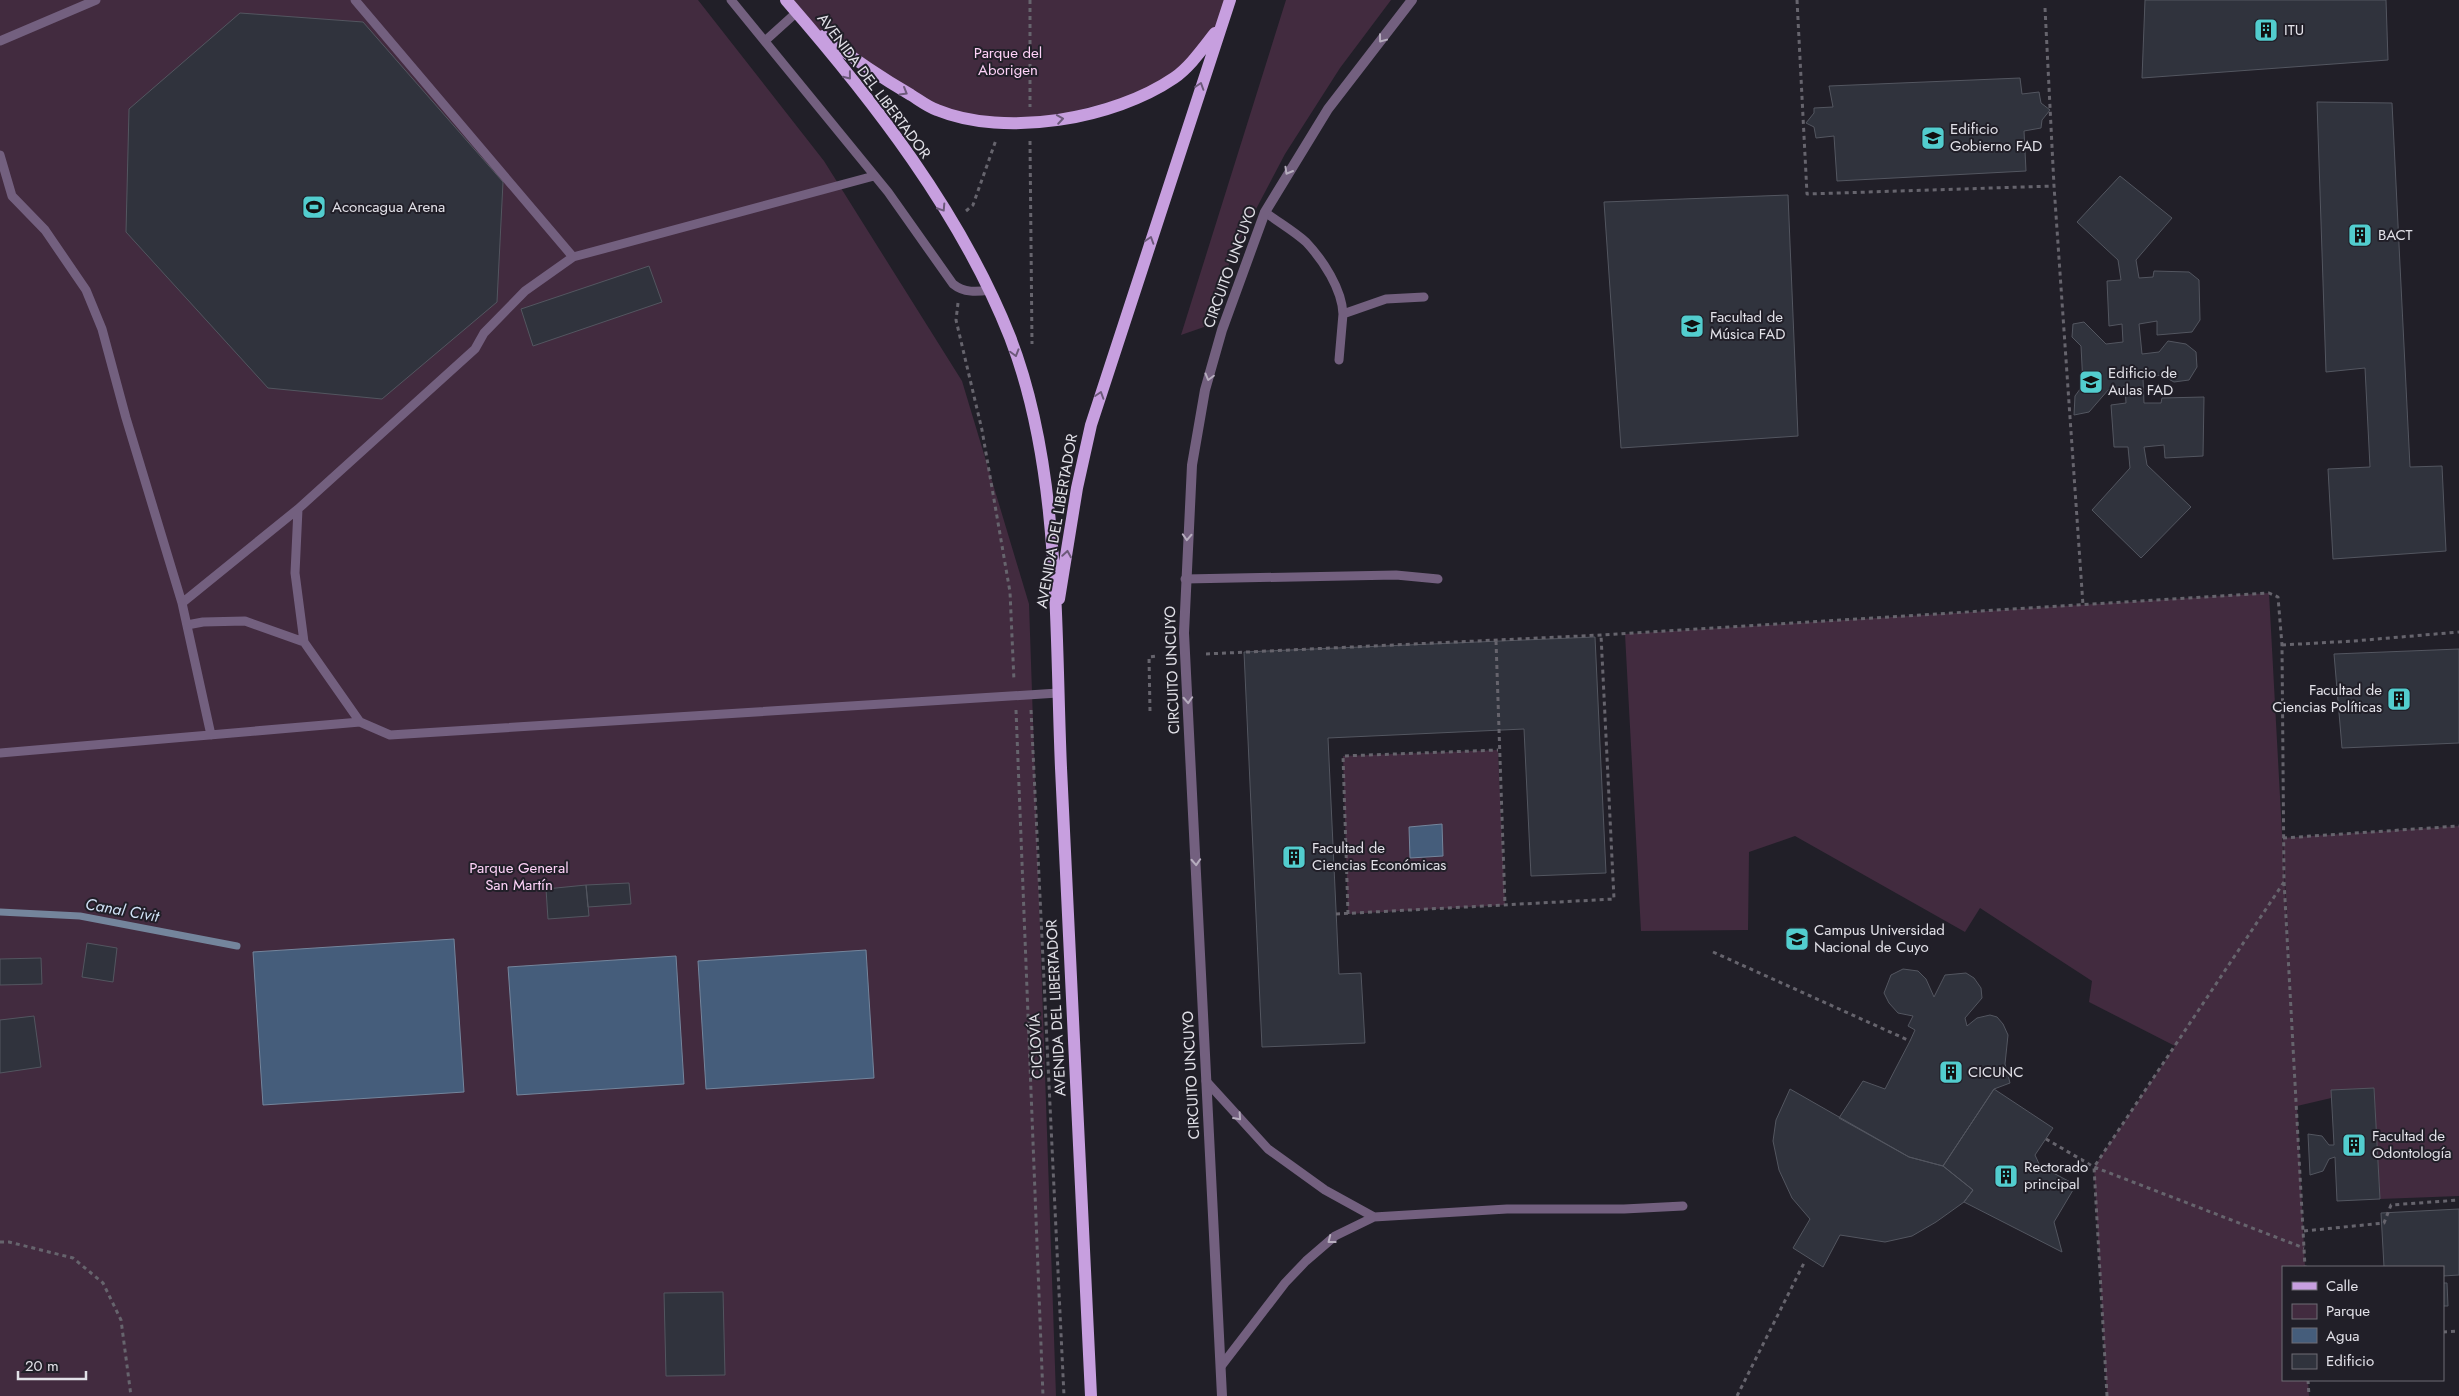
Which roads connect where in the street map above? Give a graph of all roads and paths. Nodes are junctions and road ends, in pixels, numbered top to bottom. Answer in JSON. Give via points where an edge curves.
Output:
{"nodes":[{"id":1,"x":96,"y":0,"type":"edge"},
{"id":2,"x":355,"y":0,"type":"edge"},
{"id":3,"x":731,"y":0,"type":"edge"},
{"id":4,"x":786,"y":0,"type":"edge"},
{"id":5,"x":1030,"y":0,"type":"edge"},
{"id":6,"x":1230,"y":0,"type":"edge"},
{"id":7,"x":1412,"y":0,"type":"edge"},
{"id":8,"x":1797,"y":0,"type":"edge"},
{"id":9,"x":2045,"y":8,"type":"dead end"},
{"id":10,"x":797,"y":12,"type":"junction"},
{"id":11,"x":807,"y":24,"type":"junction"},
{"id":12,"x":1220,"y":27,"type":"junction"},
{"id":13,"x":766,"y":40,"type":"junction"},
{"id":14,"x":0,"y":41,"type":"edge"},
{"id":15,"x":1030,"y":124,"type":"junction"},
{"id":16,"x":999,"y":137,"type":"dead end"},
{"id":17,"x":0,"y":155,"type":"edge"},
{"id":18,"x":874,"y":176,"type":"junction"},
{"id":19,"x":2054,"y":186,"type":"junction"},
{"id":20,"x":1265,"y":212,"type":"junction"},
{"id":21,"x":951,"y":222,"type":"junction"},
{"id":22,"x":573,"y":257,"type":"junction"},
{"id":23,"x":959,"y":289,"type":"junction"},
{"id":24,"x":990,"y":290,"type":"junction"},
{"id":25,"x":1424,"y":297,"type":"dead end"},
{"id":26,"x":1343,"y":314,"type":"junction"},
{"id":27,"x":1032,"y":354,"type":"dead end"},
{"id":28,"x":1339,"y":360,"type":"dead end"},
{"id":29,"x":298,"y":509,"type":"junction"},
{"id":30,"x":1185,"y":579,"type":"junction"},
{"id":31,"x":1438,"y":579,"type":"dead end"},
{"id":32,"x":182,"y":603,"type":"junction"},
{"id":33,"x":2083,"y":605,"type":"junction"},
{"id":34,"x":1056,"y":619,"type":"junction"},
{"id":35,"x":187,"y":625,"type":"junction"},
{"id":36,"x":2459,"y":632,"type":"edge"},
{"id":37,"x":1601,"y":635,"type":"junction"},
{"id":38,"x":1496,"y":641,"type":"junction"},
{"id":39,"x":304,"y":642,"type":"junction"},
{"id":40,"x":2282,"y":644,"type":"junction"},
{"id":41,"x":1206,"y":654,"type":"dead end"},
{"id":42,"x":1158,"y":656,"type":"dead end"},
{"id":43,"x":1058,"y":693,"type":"junction"},
{"id":44,"x":1030,"y":695,"type":"junction"},
{"id":45,"x":1015,"y":696,"type":"junction"},
{"id":46,"x":1150,"y":711,"type":"dead end"},
{"id":47,"x":360,"y":722,"type":"junction"},
{"id":48,"x":211,"y":735,"type":"junction"},
{"id":49,"x":1498,"y":750,"type":"junction"},
{"id":50,"x":0,"y":753,"type":"edge"},
{"id":51,"x":2459,"y":826,"type":"edge"},
{"id":52,"x":2283,"y":838,"type":"junction"},
{"id":53,"x":2284,"y":881,"type":"junction"},
{"id":54,"x":1505,"y":904,"type":"junction"},
{"id":55,"x":1336,"y":914,"type":"dead end"},
{"id":56,"x":1348,"y":914,"type":"junction"},
{"id":57,"x":1713,"y":952,"type":"dead end"},
{"id":58,"x":1910,"y":1041,"type":"dead end"},
{"id":59,"x":1206,"y":1081,"type":"junction"},
{"id":60,"x":2046,"y":1139,"type":"dead end"},
{"id":61,"x":2094,"y":1167,"type":"junction"},
{"id":62,"x":2459,"y":1200,"type":"edge"},
{"id":63,"x":1683,"y":1206,"type":"dead end"},
{"id":64,"x":1374,"y":1217,"type":"junction"},
{"id":65,"x":2304,"y":1231,"type":"junction"},
{"id":66,"x":0,"y":1242,"type":"edge"},
{"id":67,"x":2304,"y":1248,"type":"junction"},
{"id":68,"x":1805,"y":1261,"type":"dead end"},
{"id":69,"x":2305,"y":1266,"type":"edge"},
{"id":70,"x":2444,"y":1332,"type":"edge"},
{"id":71,"x":2459,"y":1332,"type":"edge"},
{"id":72,"x":1222,"y":1365,"type":"junction"},
{"id":73,"x":2308,"y":1381,"type":"edge"},
{"id":74,"x":131,"y":1396,"type":"edge"},
{"id":75,"x":1043,"y":1396,"type":"edge"},
{"id":76,"x":1064,"y":1396,"type":"edge"},
{"id":77,"x":1090,"y":1396,"type":"edge"},
{"id":78,"x":1222,"y":1396,"type":"edge"},
{"id":79,"x":1737,"y":1396,"type":"edge"},
{"id":80,"x":2107,"y":1396,"type":"edge"},
{"id":81,"x":2309,"y":1396,"type":"edge"}],
"edges":[{"from":1,"to":14,"type":"lane"},
{"from":2,"to":22,"type":"lane"},
{"from":3,"to":13,"type":"lane"},
{"from":4,"to":10,"type":"main road","name":"AVENIDA DEL LIBERTADOR"},
{"from":5,"to":15,"type":"path"},
{"from":6,"to":12,"type":"main road","name":"AVENIDA DEL LIBERTADOR"},
{"from":7,"to":20,"type":"street","name":"CIRCUITO UNCUYO","one_way":true,"via":[[1328,108]]},
{"from":8,"to":19,"type":"path","via":[[1808,194]]},
{"from":9,"to":19,"type":"path"},
{"from":10,"to":11,"type":"main road","name":"AVENIDA DEL LIBERTADOR"},
{"from":10,"to":13,"type":"lane"},
{"from":11,"to":15,"type":"main road","one_way":true,"via":[[854,60],[937,110],[985,122]]},
{"from":11,"to":21,"type":"main road","name":"AVENIDA DEL LIBERTADOR","one_way":true,"via":[[899,141]]},
{"from":15,"to":12,"type":"main road","one_way":true,"via":[[1094,113],[1122,105],[1151,91],[1175,77]]},
{"from":34,"to":12,"type":"main road","name":"AVENIDA DEL LIBERTADOR","one_way":true,"via":[[1077,488],[1091,425]]},
{"from":13,"to":18,"type":"lane"},
{"from":15,"to":27,"type":"path"},
{"from":16,"to":21,"type":"path","via":[[995,140],[973,205]]},
{"from":17,"to":32,"type":"lane","via":[[12,196],[45,230],[90,298],[102,329]]},
{"from":18,"to":22,"type":"lane"},
{"from":18,"to":23,"type":"lane"},
{"from":19,"to":33,"type":"path"},
{"from":20,"to":26,"type":"lane","via":[[1305,242],[1324,265],[1342,302]]},
{"from":20,"to":30,"type":"street","name":"CIRCUITO UNCUYO","one_way":true,"via":[[1222,330],[1205,390],[1192,466]]},
{"from":21,"to":24,"type":"main road","name":"AVENIDA DEL LIBERTADOR"},
{"from":22,"to":29,"type":"lane","via":[[525,291],[484,333],[475,349]]},
{"from":23,"to":24,"type":"lane"},
{"from":23,"to":45,"type":"path","via":[[956,320],[982,430],[1010,592]]},
{"from":24,"to":34,"type":"main road","name":"AVENIDA DEL LIBERTADOR","one_way":true,"via":[[1011,341],[1033,414],[1044,470]]},
{"from":25,"to":26,"type":"lane","via":[[1386,299]]},
{"from":26,"to":28,"type":"lane"},
{"from":29,"to":32,"type":"lane"},
{"from":29,"to":39,"type":"lane","via":[[294,573]]},
{"from":30,"to":31,"type":"lane","via":[[1396,575]]},
{"from":30,"to":59,"type":"street","name":"CIRCUITO UNCUYO","one_way":true,"via":[[1184,633]]},
{"from":32,"to":35,"type":"lane"},
{"from":33,"to":37,"type":"path"},
{"from":33,"to":40,"type":"path","via":[[2269,592],[2278,597]]},
{"from":34,"to":43,"type":"main road","name":"AVENIDA DEL LIBERTADOR"},
{"from":35,"to":39,"type":"lane","via":[[245,621]]},
{"from":35,"to":48,"type":"lane"},
{"from":36,"to":40,"type":"path"},
{"from":37,"to":38,"type":"path"},
{"from":37,"to":54,"type":"path","via":[[1614,899]]},
{"from":38,"to":41,"type":"path"},
{"from":38,"to":49,"type":"path"},
{"from":39,"to":47,"type":"lane"},
{"from":40,"to":52,"type":"path"},
{"from":42,"to":46,"type":"path","via":[[1149,657]]},
{"from":43,"to":44,"type":"lane"},
{"from":43,"to":77,"type":"main road","name":"AVENIDA DEL LIBERTADOR"},
{"from":44,"to":45,"type":"lane"},
{"from":44,"to":76,"type":"path","name":"CICLOVÍA"},
{"from":45,"to":47,"type":"lane","via":[[390,735]]},
{"from":45,"to":75,"type":"path"},
{"from":47,"to":48,"type":"lane"},
{"from":48,"to":50,"type":"lane"},
{"from":49,"to":54,"type":"path"},
{"from":49,"to":56,"type":"path","via":[[1343,756]]},
{"from":51,"to":52,"type":"path"},
{"from":52,"to":53,"type":"path"},
{"from":53,"to":61,"type":"path"},
{"from":53,"to":65,"type":"path"},
{"from":54,"to":56,"type":"path"},
{"from":55,"to":56,"type":"path"},
{"from":57,"to":58,"type":"path"},
{"from":59,"to":64,"type":"lane","one_way":true,"via":[[1268,1149],[1325,1190]]},
{"from":59,"to":72,"type":"street","name":"CIRCUITO UNCUYO"},
{"from":60,"to":61,"type":"path"},
{"from":61,"to":67,"type":"path"},
{"from":61,"to":80,"type":"path"},
{"from":62,"to":65,"type":"path","via":[[2391,1205],[2384,1223]]},
{"from":63,"to":64,"type":"lane"},
{"from":64,"to":72,"type":"lane","one_way":true,"via":[[1336,1236],[1306,1261],[1285,1283]]},
{"from":65,"to":67,"type":"path"},
{"from":66,"to":74,"type":"path","via":[[73,1258],[103,1283],[121,1320]]},
{"from":67,"to":69,"type":"path"},
{"from":68,"to":79,"type":"path"},
{"from":70,"to":71,"type":"path"},
{"from":72,"to":78,"type":"street","name":"CIRCUITO UNCUYO"},
{"from":73,"to":81,"type":"path"}]}
